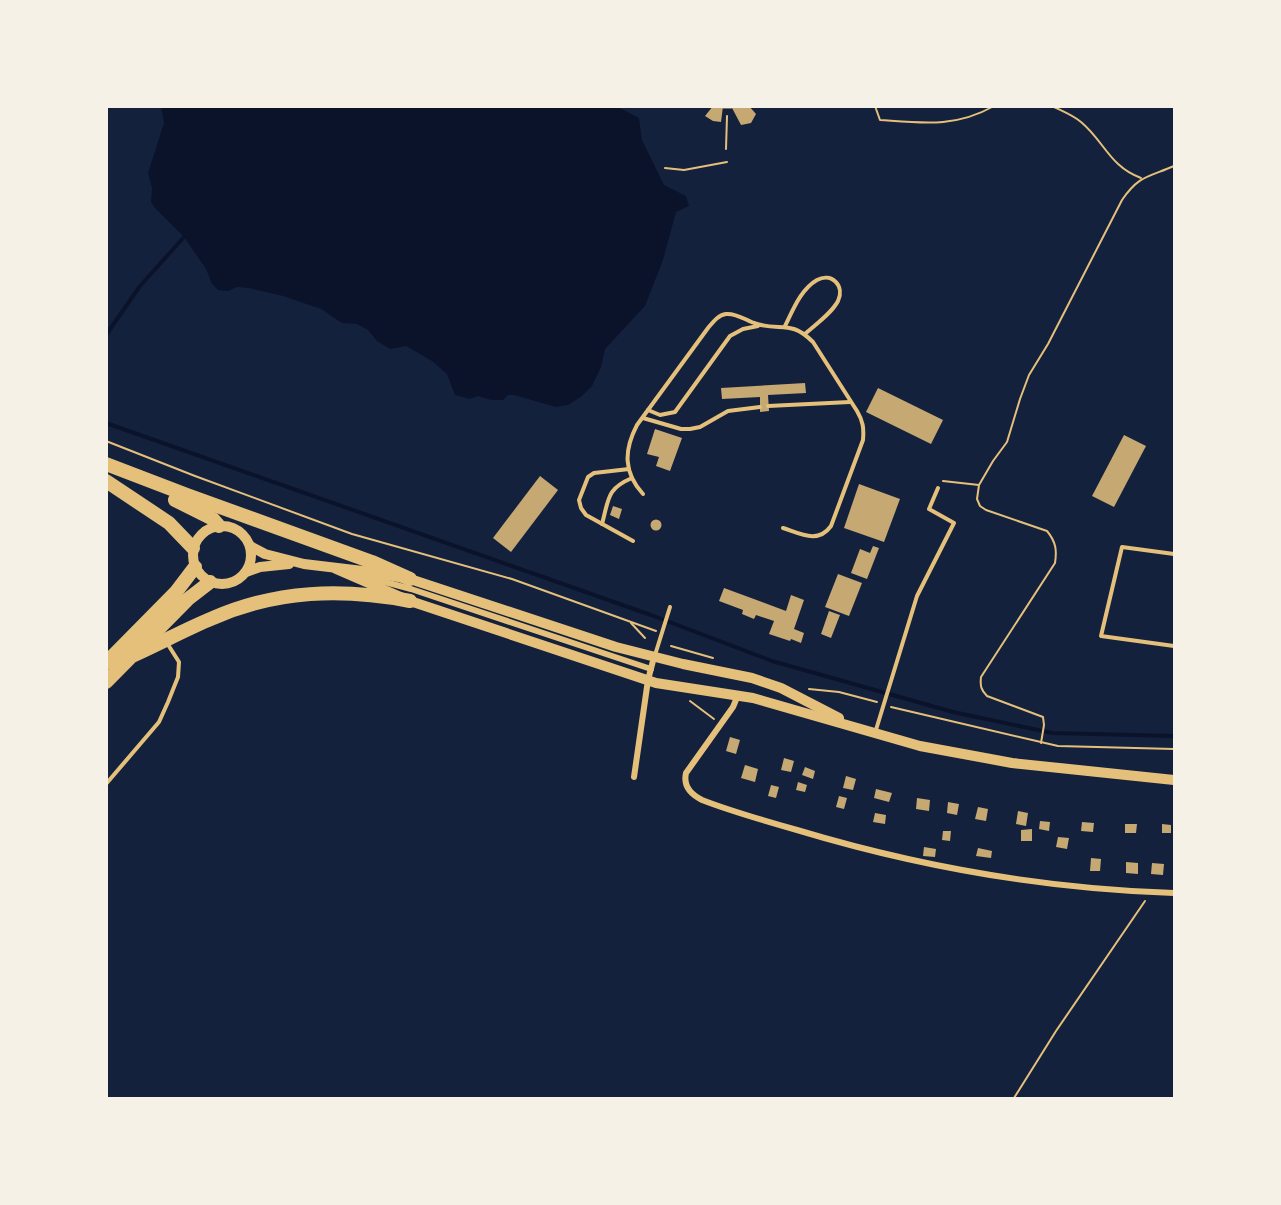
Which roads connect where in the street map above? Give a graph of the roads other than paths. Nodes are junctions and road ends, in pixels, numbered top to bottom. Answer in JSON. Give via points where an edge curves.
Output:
{"nodes":[{"id":1,"x":762,"y":326,"type":"junction"},
{"id":2,"x":785,"y":326,"type":"junction"},
{"id":3,"x":805,"y":334,"type":"junction"},
{"id":4,"x":851,"y":402,"type":"junction"},
{"id":5,"x":768,"y":406,"type":"dead end"},
{"id":6,"x":760,"y":407,"type":"dead end"},
{"id":7,"x":648,"y":410,"type":"junction"},
{"id":8,"x":643,"y":418,"type":"junction"},
{"id":9,"x":106,"y":464,"type":"edge"},
{"id":10,"x":628,"y":469,"type":"junction"},
{"id":11,"x":106,"y":471,"type":"edge"},
{"id":12,"x":632,"y":478,"type":"junction"},
{"id":13,"x":106,"y":481,"type":"edge"},
{"id":14,"x":938,"y":488,"type":"dead end"},
{"id":15,"x":643,"y":494,"type":"dead end"},
{"id":16,"x":602,"y":524,"type":"junction"},
{"id":17,"x":219,"y":526,"type":"junction"},
{"id":18,"x":783,"y":528,"type":"dead end"},
{"id":19,"x":633,"y":542,"type":"dead end"},
{"id":20,"x":250,"y":546,"type":"junction"},
{"id":21,"x":193,"y":548,"type":"junction"},
{"id":22,"x":1174,"y":554,"type":"edge"},
{"id":23,"x":304,"y":564,"type":"junction"},
{"id":24,"x":195,"y":567,"type":"junction"},
{"id":25,"x":336,"y":569,"type":"junction"},
{"id":26,"x":246,"y":572,"type":"junction"},
{"id":27,"x":410,"y":579,"type":"junction"},
{"id":28,"x":210,"y":582,"type":"junction"},
{"id":29,"x":410,"y":600,"type":"junction"},
{"id":30,"x":670,"y":607,"type":"dead end"},
{"id":31,"x":165,"y":641,"type":"junction"},
{"id":32,"x":1174,"y":646,"type":"edge"},
{"id":33,"x":134,"y":655,"type":"junction"},
{"id":34,"x":654,"y":657,"type":"junction"},
{"id":35,"x":106,"y":663,"type":"edge"},
{"id":36,"x":650,"y":675,"type":"junction"},
{"id":37,"x":106,"y":682,"type":"edge"},
{"id":38,"x":738,"y":695,"type":"junction"},
{"id":39,"x":875,"y":734,"type":"junction"},
{"id":40,"x":633,"y":777,"type":"dead end"},
{"id":41,"x":1174,"y":780,"type":"edge"},
{"id":42,"x":106,"y":784,"type":"edge"},
{"id":43,"x":1174,"y":893,"type":"edge"}],
"edges":[{"from":1,"to":2,"type":"lane"},
{"from":1,"to":7,"type":"lane","via":[[736,332],[723,343],[678,409],[666,415]]},
{"from":1,"to":7,"type":"lane","via":[[737,315],[717,318]]},
{"from":2,"to":3,"type":"lane"},
{"from":2,"to":3,"type":"lane","via":[[808,288],[816,281],[832,279],[841,289],[838,301]]},
{"from":3,"to":4,"type":"lane"},
{"from":4,"to":5,"type":"lane"},
{"from":4,"to":18,"type":"lane","via":[[862,421],[863,440],[831,526],[818,537]]},
{"from":6,"to":8,"type":"lane","via":[[728,411],[690,429]]},
{"from":7,"to":8,"type":"lane"},
{"from":8,"to":10,"type":"lane","via":[[628,447]]},
{"from":9,"to":27,"type":"highway"},
{"from":10,"to":12,"type":"lane"},
{"from":10,"to":16,"type":"lane","via":[[588,477],[579,500],[581,508]]},
{"from":11,"to":17,"type":"highway","via":[[188,505]]},
{"from":12,"to":15,"type":"lane"},
{"from":12,"to":16,"type":"lane","via":[[612,490]]},
{"from":13,"to":21,"type":"highway","via":[[169,523]]},
{"from":14,"to":39,"type":"lane","via":[[929,509],[954,523],[917,596]]},
{"from":16,"to":19,"type":"lane"},
{"from":17,"to":20,"type":"main road","via":[[238,530]]},
{"from":17,"to":21,"type":"main road","via":[[203,532]]},
{"from":20,"to":23,"type":"main road"},
{"from":20,"to":26,"type":"main road","via":[[251,560]]},
{"from":21,"to":24,"type":"main road"},
{"from":22,"to":32,"type":"lane","via":[[1122,547],[1101,636]]},
{"from":23,"to":25,"type":"main road"},
{"from":23,"to":26,"type":"main road"},
{"from":24,"to":28,"type":"main road"},
{"from":24,"to":35,"type":"highway","via":[[176,592]]},
{"from":25,"to":27,"type":"main road"},
{"from":25,"to":29,"type":"main road"},
{"from":25,"to":36,"type":"street","via":[[411,589]]},
{"from":26,"to":28,"type":"main road","via":[[230,584]]},
{"from":27,"to":34,"type":"main road"},
{"from":28,"to":33,"type":"highway"},
{"from":29,"to":31,"type":"highway","via":[[331,592],[283,596],[231,611]]},
{"from":29,"to":36,"type":"main road"},
{"from":30,"to":34,"type":"lane"},
{"from":31,"to":33,"type":"highway"},
{"from":31,"to":42,"type":"lane","via":[[179,662],[178,677],[168,702],[159,722]]},
{"from":33,"to":37,"type":"highway"},
{"from":34,"to":36,"type":"street"},
{"from":34,"to":39,"type":"main road","via":[[768,683]]},
{"from":36,"to":38,"type":"main road","via":[[670,686]]},
{"from":36,"to":40,"type":"street"},
{"from":38,"to":39,"type":"main road"},
{"from":38,"to":43,"type":"street","via":[[734,707],[689,769],[685,782],[696,796],[852,846],[966,872]]},
{"from":39,"to":41,"type":"main road","via":[[1012,764]]}]}
